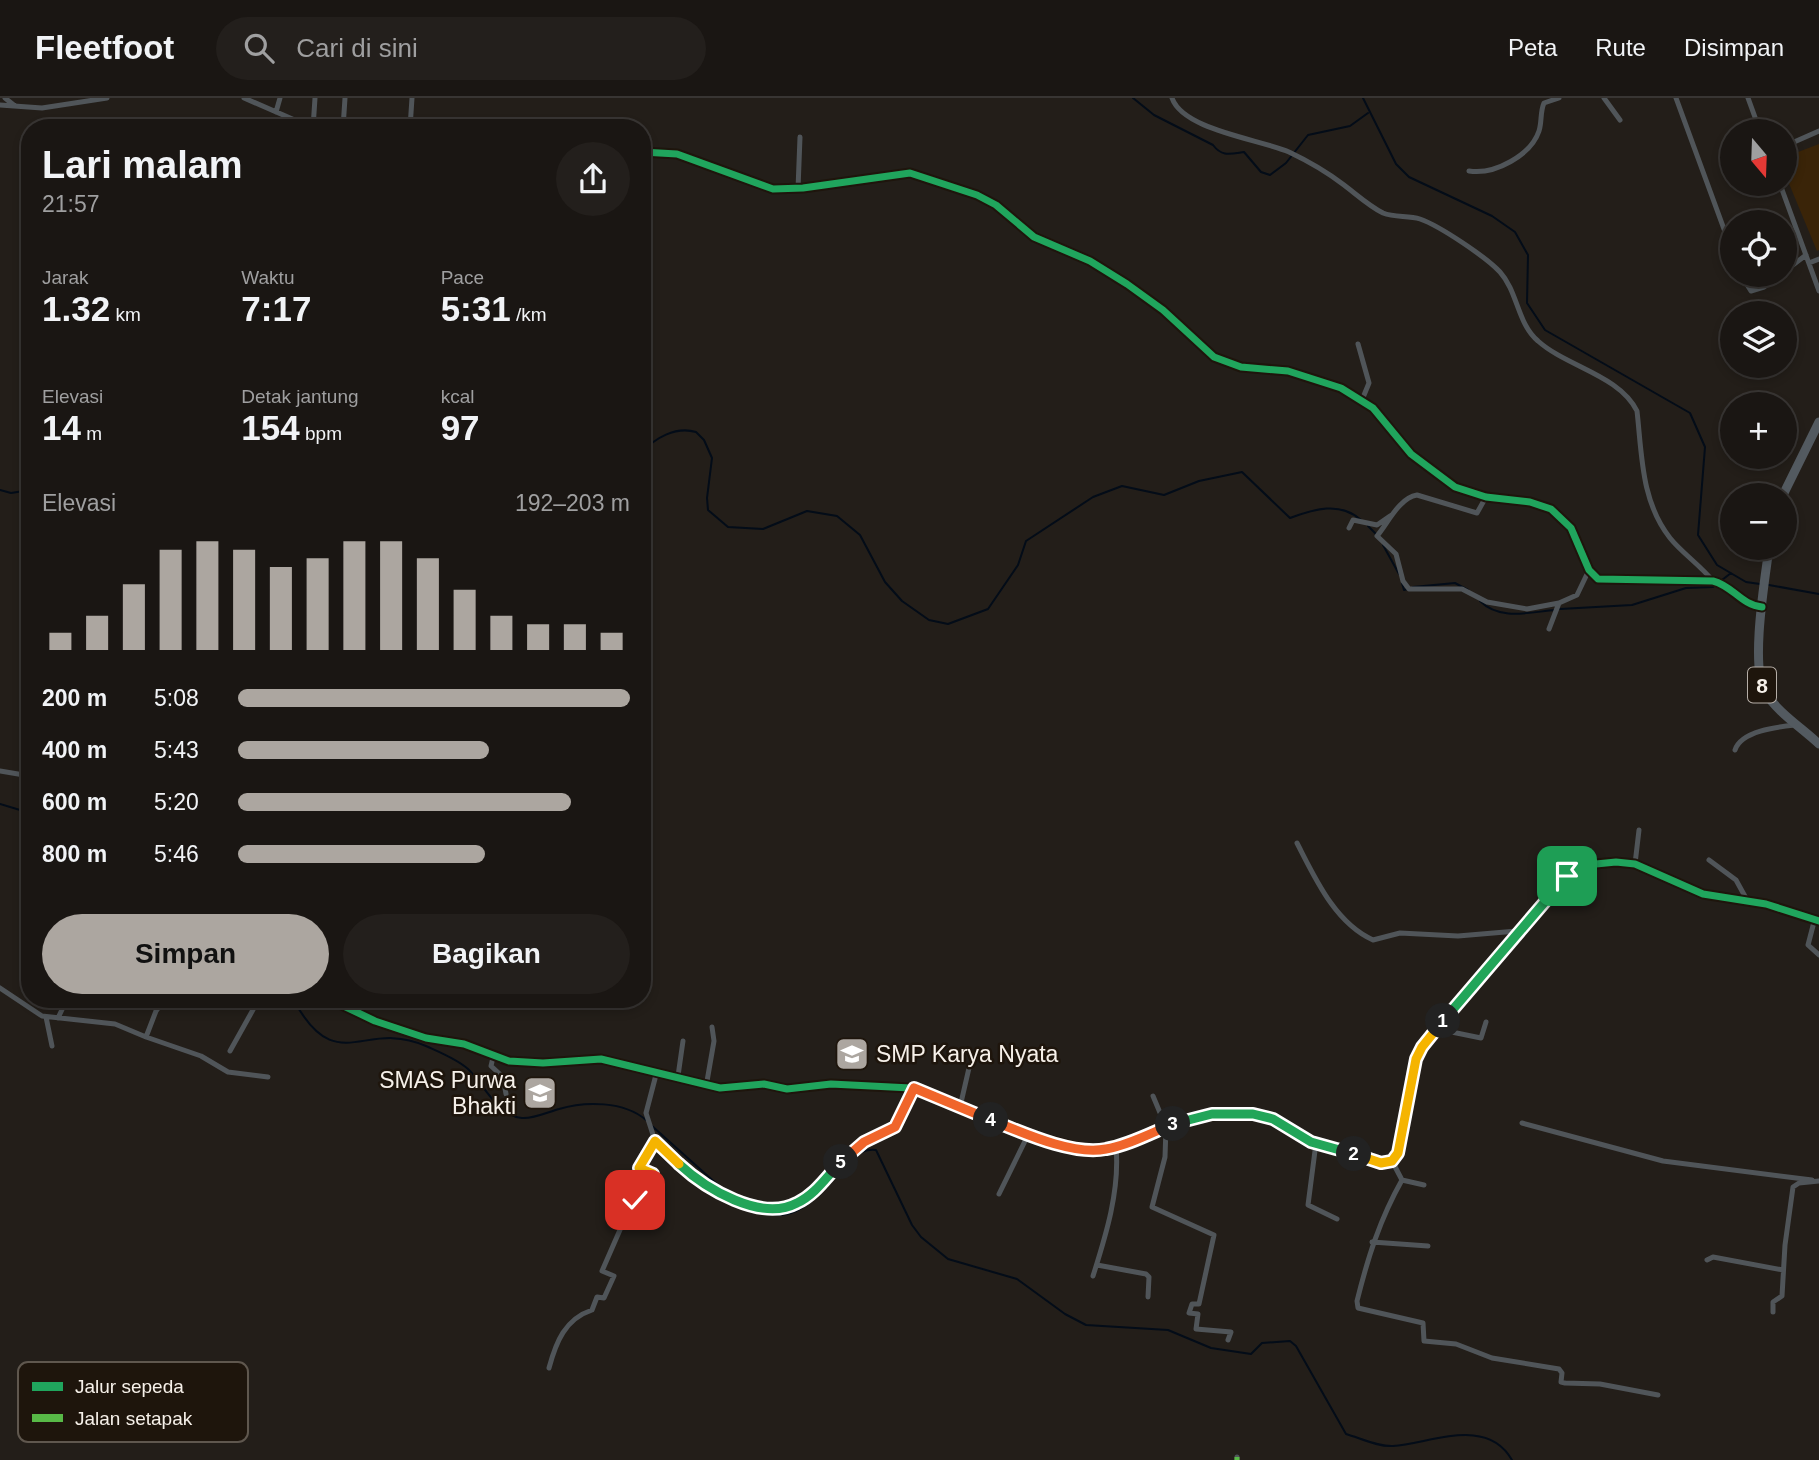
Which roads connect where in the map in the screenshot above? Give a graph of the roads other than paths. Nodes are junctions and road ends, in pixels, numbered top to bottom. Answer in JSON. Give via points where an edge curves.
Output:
{"nodes":[{"id":1,"x":5,"y":98,"type":"edge"},
{"id":2,"x":46,"y":98,"type":"edge"},
{"id":3,"x":107,"y":98,"type":"edge"},
{"id":4,"x":244,"y":98,"type":"edge"},
{"id":5,"x":280,"y":98,"type":"edge"},
{"id":6,"x":315,"y":98,"type":"edge"},
{"id":7,"x":345,"y":98,"type":"edge"},
{"id":8,"x":412,"y":98,"type":"edge"},
{"id":9,"x":1171,"y":98,"type":"edge"},
{"id":10,"x":1559,"y":98,"type":"edge"},
{"id":11,"x":1604,"y":98,"type":"edge"},
{"id":12,"x":1676,"y":98,"type":"edge"},
{"id":13,"x":1748,"y":98,"type":"edge"},
{"id":14,"x":0,"y":105,"type":"edge"},
{"id":15,"x":17,"y":107,"type":"junction"},
{"id":16,"x":42,"y":108,"type":"junction"},
{"id":17,"x":276,"y":112,"type":"junction"},
{"id":18,"x":292,"y":119,"type":"edge"},
{"id":19,"x":314,"y":119,"type":"edge"},
{"id":20,"x":344,"y":119,"type":"edge"},
{"id":21,"x":411,"y":119,"type":"edge"},
{"id":22,"x":1756,"y":119,"type":"edge"},
{"id":23,"x":1620,"y":120,"type":"dead end"},
{"id":24,"x":1819,"y":131,"type":"edge"},
{"id":25,"x":800,"y":137,"type":"dead end"},
{"id":26,"x":1797,"y":141,"type":"edge"},
{"id":27,"x":651,"y":152,"type":"edge"},
{"id":28,"x":1469,"y":171,"type":"dead end"},
{"id":29,"x":798,"y":189,"type":"junction"},
{"id":30,"x":1784,"y":196,"type":"edge"},
{"id":31,"x":1720,"y":218,"type":"edge"},
{"id":32,"x":1806,"y":255,"type":"junction"},
{"id":33,"x":1819,"y":259,"type":"edge"},
{"id":34,"x":1797,"y":262,"type":"edge"},
{"id":35,"x":1809,"y":263,"type":"junction"},
{"id":36,"x":1748,"y":287,"type":"edge"},
{"id":37,"x":1764,"y":287,"type":"edge"},
{"id":38,"x":1819,"y":291,"type":"edge"},
{"id":39,"x":1358,"y":344,"type":"dead end"},
{"id":40,"x":1362,"y":400,"type":"junction"},
{"id":41,"x":1819,"y":422,"type":"edge"},
{"id":42,"x":1789,"y":483,"type":"edge"},
{"id":43,"x":1486,"y":497,"type":"junction"},
{"id":44,"x":1392,"y":515,"type":"junction"},
{"id":45,"x":1349,"y":528,"type":"dead end"},
{"id":46,"x":1768,"y":560,"type":"edge"},
{"id":47,"x":1590,"y":570,"type":"junction"},
{"id":48,"x":1713,"y":581,"type":"junction"},
{"id":49,"x":1763,"y":605,"type":"junction"},
{"id":50,"x":1559,"y":606,"type":"junction"},
{"id":51,"x":1549,"y":629,"type":"dead end"},
{"id":52,"x":1798,"y":725,"type":"junction"},
{"id":53,"x":1819,"y":744,"type":"edge"},
{"id":54,"x":1735,"y":750,"type":"dead end"},
{"id":55,"x":0,"y":771,"type":"edge"},
{"id":56,"x":21,"y":774,"type":"edge"},
{"id":57,"x":1639,"y":830,"type":"dead end"},
{"id":58,"x":1297,"y":843,"type":"dead end"},
{"id":59,"x":1709,"y":860,"type":"dead end"},
{"id":60,"x":1634,"y":864,"type":"junction"},
{"id":61,"x":1747,"y":900,"type":"junction"},
{"id":62,"x":1817,"y":920,"type":"edge"},
{"id":63,"x":1518,"y":931,"type":"junction"},
{"id":64,"x":1819,"y":956,"type":"edge"},
{"id":65,"x":0,"y":988,"type":"edge"},
{"id":66,"x":21,"y":1004,"type":"edge"},
{"id":67,"x":26,"y":1008,"type":"edge"},
{"id":68,"x":63,"y":1008,"type":"edge"},
{"id":69,"x":158,"y":1008,"type":"edge"},
{"id":70,"x":254,"y":1008,"type":"edge"},
{"id":71,"x":348,"y":1008,"type":"edge"},
{"id":72,"x":46,"y":1017,"type":"junction"},
{"id":73,"x":58,"y":1018,"type":"junction"},
{"id":74,"x":1486,"y":1022,"type":"dead end"},
{"id":75,"x":712,"y":1027,"type":"dead end"},
{"id":76,"x":1437,"y":1029,"type":"junction"},
{"id":77,"x":146,"y":1037,"type":"junction"},
{"id":78,"x":683,"y":1041,"type":"dead end"},
{"id":79,"x":52,"y":1046,"type":"dead end"},
{"id":80,"x":230,"y":1051,"type":"dead end"},
{"id":81,"x":494,"y":1053,"type":"junction"},
{"id":82,"x":969,"y":1068,"type":"dead end"},
{"id":83,"x":657,"y":1071,"type":"junction"},
{"id":84,"x":678,"y":1076,"type":"junction"},
{"id":85,"x":268,"y":1077,"type":"dead end"},
{"id":86,"x":706,"y":1087,"type":"junction"},
{"id":87,"x":914,"y":1088,"type":"junction"},
{"id":88,"x":506,"y":1094,"type":"dead end"},
{"id":89,"x":1153,"y":1096,"type":"dead end"},
{"id":90,"x":960,"y":1107,"type":"junction"},
{"id":91,"x":1522,"y":1123,"type":"dead end"},
{"id":92,"x":1166,"y":1127,"type":"junction"},
{"id":93,"x":1028,"y":1135,"type":"junction"},
{"id":94,"x":655,"y":1141,"type":"junction"},
{"id":95,"x":1316,"y":1143,"type":"junction"},
{"id":96,"x":1116,"y":1147,"type":"junction"},
{"id":97,"x":1392,"y":1161,"type":"junction"},
{"id":98,"x":1402,"y":1180,"type":"junction"},
{"id":99,"x":1816,"y":1180,"type":"edge"},
{"id":100,"x":1424,"y":1185,"type":"dead end"},
{"id":101,"x":999,"y":1194,"type":"dead end"},
{"id":102,"x":1336,"y":1219,"type":"dead end"},
{"id":103,"x":1373,"y":1242,"type":"junction"},
{"id":104,"x":1428,"y":1246,"type":"dead end"},
{"id":105,"x":1707,"y":1260,"type":"dead end"},
{"id":106,"x":1097,"y":1265,"type":"junction"},
{"id":107,"x":1783,"y":1270,"type":"junction"},
{"id":108,"x":1093,"y":1276,"type":"dead end"},
{"id":109,"x":1147,"y":1297,"type":"dead end"},
{"id":110,"x":1773,"y":1312,"type":"dead end"},
{"id":111,"x":1228,"y":1340,"type":"dead end"},
{"id":112,"x":549,"y":1368,"type":"dead end"},
{"id":113,"x":1658,"y":1395,"type":"dead end"}],
"edges":[{"from":1,"to":15,"type":"street"},
{"from":2,"to":16,"type":"street"},
{"from":3,"to":16,"type":"street"},
{"from":4,"to":17,"type":"street"},
{"from":5,"to":17,"type":"street"},
{"from":6,"to":19,"type":"street"},
{"from":7,"to":20,"type":"street"},
{"from":8,"to":21,"type":"street"},
{"from":9,"to":48,"type":"street","via":[[1177,109],[1201,125],[1298,156],[1382,212],[1431,224],[1498,270],[1531,335],[1633,403],[1653,511],[1670,538]]},
{"from":10,"to":28,"type":"street","via":[[1544,103],[1535,139],[1511,162]]},
{"from":11,"to":23,"type":"street"},
{"from":12,"to":31,"type":"street"},
{"from":13,"to":22,"type":"street"},
{"from":14,"to":15,"type":"street"},
{"from":15,"to":16,"type":"street"},
{"from":17,"to":18,"type":"street"},
{"from":24,"to":26,"type":"street"},
{"from":25,"to":29,"type":"street"},
{"from":27,"to":29,"type":"street","via":[[669,152],[773,189]]},
{"from":29,"to":40,"type":"street","via":[[910,173],[977,195],[1034,237],[1090,261],[1127,284],[1214,357],[1241,367],[1288,371],[1341,388]]},
{"from":30,"to":32,"type":"street"},
{"from":32,"to":34,"type":"street"},
{"from":32,"to":35,"type":"street"},
{"from":33,"to":35,"type":"street"},
{"from":35,"to":38,"type":"street"},
{"from":36,"to":37,"type":"street","via":[[1751,291]]},
{"from":39,"to":40,"type":"street","via":[[1369,383]]},
{"from":40,"to":43,"type":"street","via":[[1426,467],[1455,487]]},
{"from":41,"to":42,"type":"highway"},
{"from":43,"to":44,"type":"street","via":[[1475,513],[1426,496],[1412,496]]},
{"from":43,"to":47,"type":"street","via":[[1551,509],[1571,528]]},
{"from":44,"to":45,"type":"street","via":[[1377,525],[1353,520]]},
{"from":44,"to":50,"type":"street","via":[[1377,537],[1395,554],[1409,589],[1462,589],[1487,602],[1527,609]]},
{"from":46,"to":49,"type":"highway","number":"8"},
{"from":47,"to":48,"type":"street","via":[[1605,580]]},
{"from":47,"to":50,"type":"street","via":[[1577,595]]},
{"from":48,"to":49,"type":"street","via":[[1747,603]]},
{"from":49,"to":52,"type":"highway","number":"8","via":[[1760,680],[1772,701]]},
{"from":50,"to":51,"type":"street"},
{"from":52,"to":53,"type":"highway","number":"8"},
{"from":52,"to":54,"type":"street","via":[[1741,740]]},
{"from":55,"to":56,"type":"street"},
{"from":57,"to":60,"type":"street"},
{"from":58,"to":63,"type":"street","via":[[1348,924],[1373,940],[1400,933],[1458,936]]},
{"from":59,"to":61,"type":"street","via":[[1736,880]]},
{"from":60,"to":61,"type":"street","via":[[1703,894]]},
{"from":60,"to":63,"type":"street","via":[[1603,862],[1574,870]]},
{"from":61,"to":62,"type":"street"},
{"from":62,"to":64,"type":"street","via":[[1808,945]]},
{"from":63,"to":76,"type":"street"},
{"from":65,"to":66,"type":"street"},
{"from":67,"to":72,"type":"street"},
{"from":68,"to":73,"type":"street"},
{"from":69,"to":77,"type":"street"},
{"from":70,"to":80,"type":"street"},
{"from":71,"to":81,"type":"street","via":[[426,1038]]},
{"from":72,"to":73,"type":"street"},
{"from":72,"to":79,"type":"street"},
{"from":73,"to":77,"type":"street","via":[[115,1024]]},
{"from":74,"to":76,"type":"street","via":[[1481,1038]]},
{"from":75,"to":86,"type":"street"},
{"from":76,"to":97,"type":"street","via":[[1416,1059],[1398,1153]]},
{"from":77,"to":85,"type":"street","via":[[201,1056],[228,1072]]},
{"from":78,"to":84,"type":"street"},
{"from":81,"to":83,"type":"street","via":[[509,1060],[543,1063],[601,1059]]},
{"from":81,"to":88,"type":"street","via":[[491,1066],[503,1077]]},
{"from":82,"to":90,"type":"street"},
{"from":83,"to":84,"type":"street"},
{"from":83,"to":94,"type":"street","via":[[646,1112]]},
{"from":84,"to":86,"type":"street"},
{"from":86,"to":87,"type":"street","via":[[764,1084],[787,1089],[831,1083]]},
{"from":87,"to":90,"type":"street"},
{"from":87,"to":94,"type":"street","via":[[895,1127],[852,1150],[813,1193],[783,1209],[763,1208],[715,1192]]},
{"from":89,"to":92,"type":"street"},
{"from":90,"to":93,"type":"street"},
{"from":91,"to":99,"type":"street","via":[[1663,1161]]},
{"from":92,"to":95,"type":"street","via":[[1201,1116],[1243,1113],[1273,1119]]},
{"from":92,"to":96,"type":"street"},
{"from":92,"to":111,"type":"street","via":[[1165,1157],[1152,1207],[1214,1235],[1199,1304],[1192,1304],[1189,1313],[1198,1314],[1195,1329],[1231,1332]]},
{"from":93,"to":96,"type":"street","via":[[1084,1150]]},
{"from":93,"to":101,"type":"street"},
{"from":94,"to":112,"type":"street","via":[[639,1168],[653,1174],[623,1223],[602,1271],[614,1276],[604,1298],[597,1297],[592,1310],[580,1314],[559,1336]]},
{"from":95,"to":97,"type":"street","via":[[1381,1163]]},
{"from":95,"to":102,"type":"street","via":[[1309,1206]]},
{"from":96,"to":106,"type":"street","via":[[1114,1202]]},
{"from":97,"to":98,"type":"street"},
{"from":98,"to":100,"type":"street"},
{"from":98,"to":103,"type":"street"},
{"from":99,"to":107,"type":"street","via":[[1793,1187]]},
{"from":103,"to":104,"type":"street"},
{"from":103,"to":113,"type":"street","via":[[1357,1301],[1359,1309],[1423,1323],[1424,1340],[1559,1369],[1561,1382]]},
{"from":105,"to":107,"type":"street","via":[[1713,1257]]},
{"from":106,"to":108,"type":"street"},
{"from":106,"to":109,"type":"street","via":[[1146,1274]]},
{"from":107,"to":110,"type":"street","via":[[1782,1296],[1773,1301]]}]}
